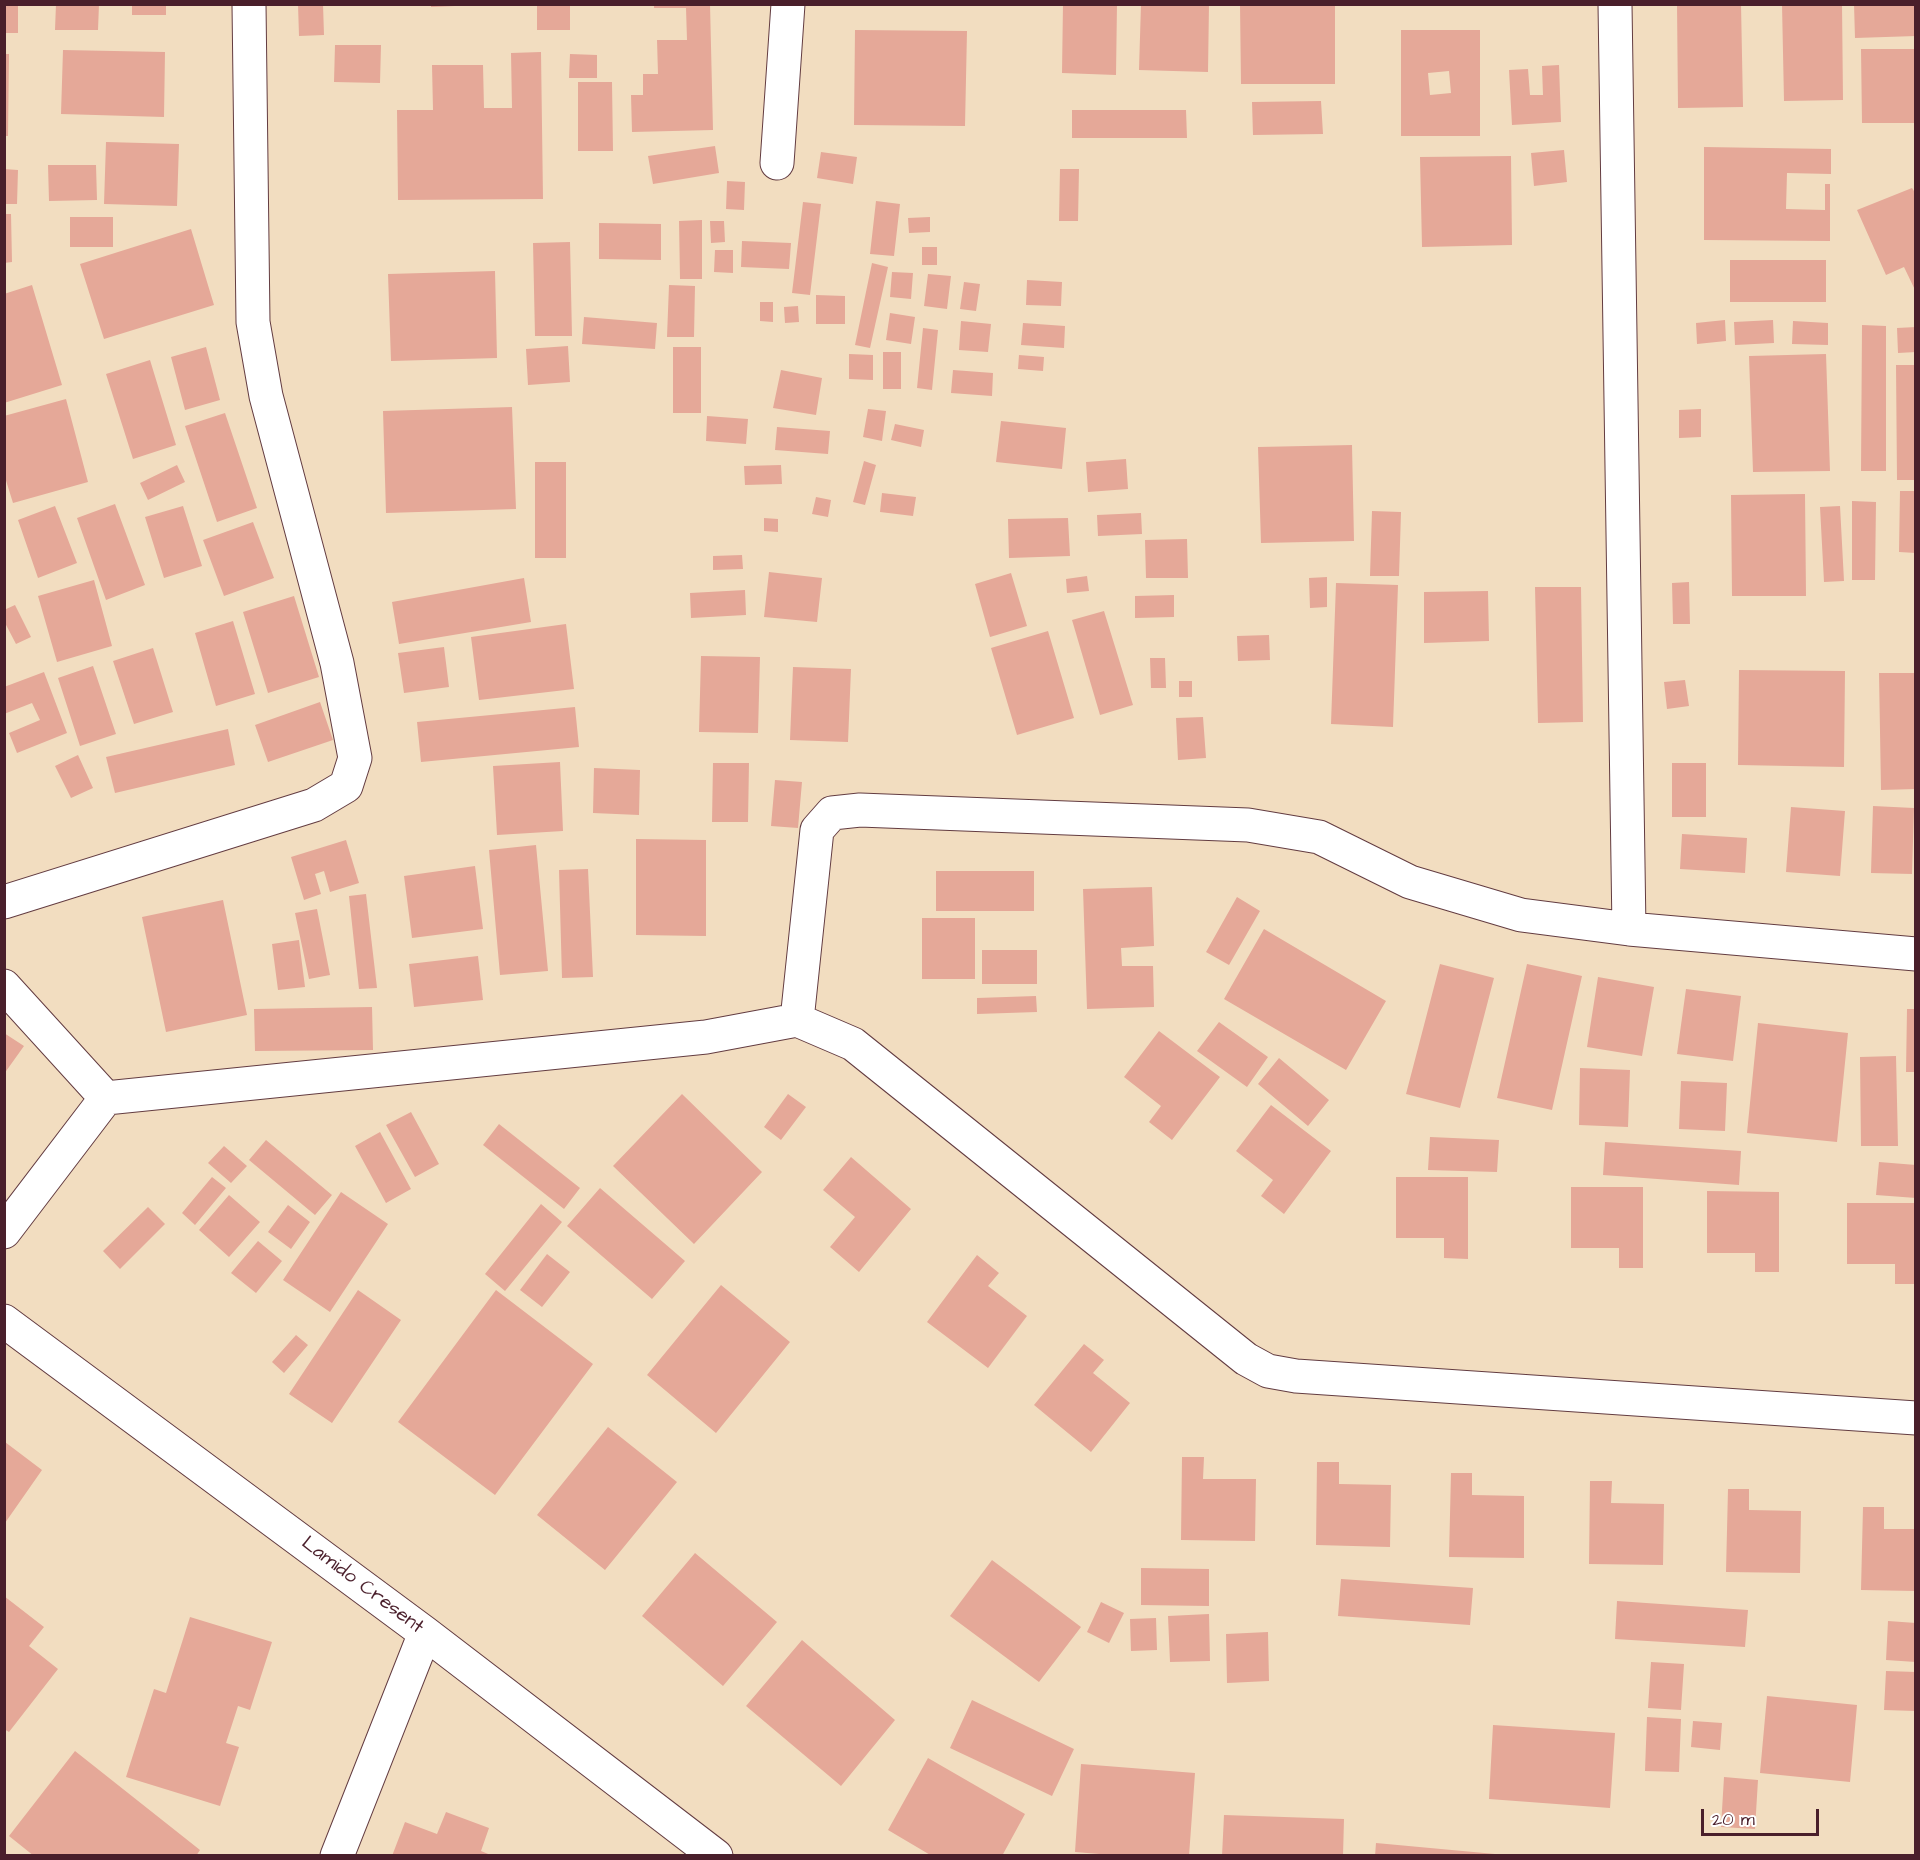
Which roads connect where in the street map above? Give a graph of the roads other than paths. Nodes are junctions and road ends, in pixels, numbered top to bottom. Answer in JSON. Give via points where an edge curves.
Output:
{"nodes":[{"id":1,"x":249,"y":4,"type":"edge"},
{"id":2,"x":788,"y":4,"type":"edge"},
{"id":3,"x":1615,"y":4,"type":"edge"},
{"id":4,"x":777,"y":164,"type":"dead end"},
{"id":5,"x":4,"y":902,"type":"edge"},
{"id":6,"x":1629,"y":929,"type":"junction"},
{"id":7,"x":1916,"y":954,"type":"edge"},
{"id":8,"x":4,"y":986,"type":"edge"},
{"id":9,"x":796,"y":1020,"type":"junction"},
{"id":10,"x":106,"y":1098,"type":"junction"},
{"id":11,"x":4,"y":1232,"type":"edge"},
{"id":12,"x":4,"y":1321,"type":"edge"},
{"id":13,"x":1916,"y":1418,"type":"edge"},
{"id":14,"x":425,"y":1633,"type":"junction"},
{"id":15,"x":337,"y":1856,"type":"edge"},
{"id":16,"x":716,"y":1856,"type":"edge"}],
"edges":[{"from":1,"to":5,"type":"street","via":[[253,322],[266,396],[337,663],[356,758],[346,786],[314,805]]},
{"from":2,"to":4,"type":"street"},
{"from":3,"to":6,"type":"street"},
{"from":6,"to":7,"type":"street"},
{"from":6,"to":9,"type":"street","via":[[1521,915],[1410,882],[1319,837],[1248,825],[861,810],[832,813],[817,830]]},
{"from":8,"to":10,"type":"street"},
{"from":9,"to":10,"type":"street","via":[[706,1036]]},
{"from":9,"to":13,"type":"street","via":[[853,1044],[1246,1359],[1268,1371]]},
{"from":10,"to":11,"type":"street"},
{"from":12,"to":14,"type":"street","name":"Lamido Cresent"},
{"from":14,"to":15,"type":"street"},
{"from":14,"to":16,"type":"street","name":"Lamido Cresent"}]}
